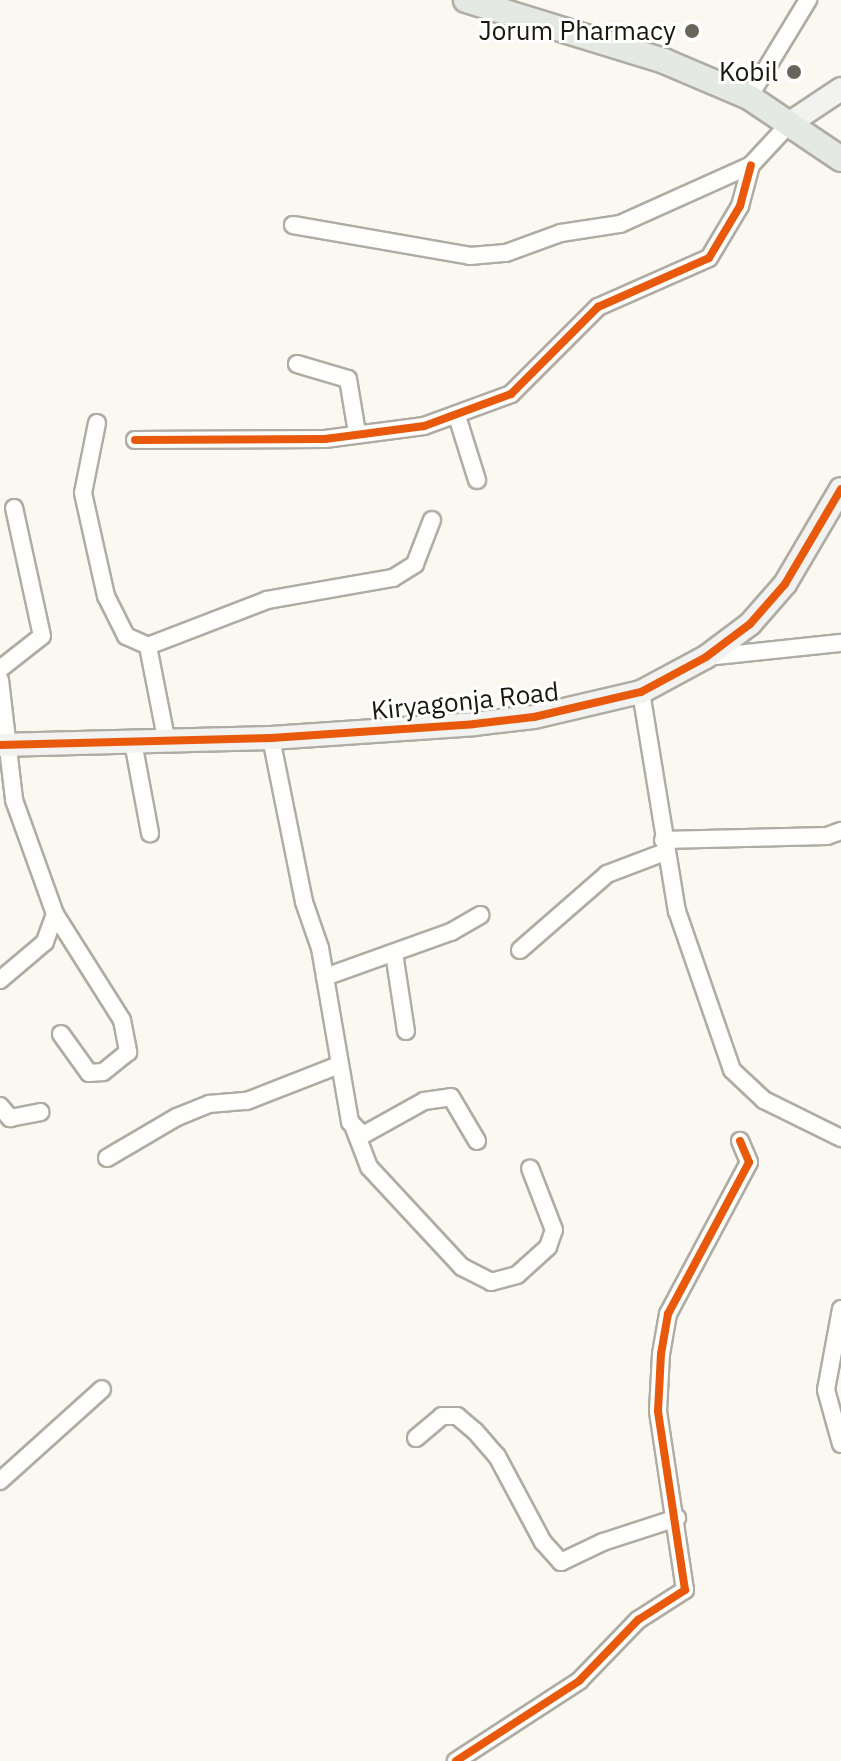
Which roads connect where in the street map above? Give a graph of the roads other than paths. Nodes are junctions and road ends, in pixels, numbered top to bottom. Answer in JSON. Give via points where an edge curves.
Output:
{"nodes":[{"id":1,"x":466,"y":0,"type":"edge"},
{"id":2,"x":808,"y":0,"type":"edge"},
{"id":3,"x":518,"y":6,"type":"edge"},
{"id":4,"x":841,"y":89,"type":"edge"},
{"id":5,"x":749,"y":97,"type":"junction"},
{"id":6,"x":790,"y":123,"type":"junction"},
{"id":7,"x":841,"y":159,"type":"edge"},
{"id":8,"x":751,"y":165,"type":"junction"},
{"id":9,"x":293,"y":225,"type":"dead end"},
{"id":10,"x":297,"y":364,"type":"dead end"},
{"id":11,"x":457,"y":416,"type":"junction"},
{"id":12,"x":97,"y":423,"type":"dead end"},
{"id":13,"x":357,"y":433,"type":"junction"},
{"id":14,"x":135,"y":440,"type":"dead end"},
{"id":15,"x":477,"y":480,"type":"dead end"},
{"id":16,"x":841,"y":489,"type":"edge"},
{"id":17,"x":14,"y":508,"type":"dead end"},
{"id":18,"x":432,"y":520,"type":"dead end"},
{"id":19,"x":841,"y":643,"type":"edge"},
{"id":20,"x":148,"y":646,"type":"junction"},
{"id":21,"x":706,"y":657,"type":"junction"},
{"id":22,"x":0,"y":669,"type":"edge"},
{"id":23,"x":0,"y":680,"type":"edge"},
{"id":24,"x":641,"y":692,"type":"junction"},
{"id":25,"x":166,"y":738,"type":"junction"},
{"id":26,"x":271,"y":738,"type":"junction"},
{"id":27,"x":133,"y":742,"type":"junction"},
{"id":28,"x":4,"y":745,"type":"edge"},
{"id":29,"x":841,"y":831,"type":"edge"},
{"id":30,"x":150,"y":833,"type":"dead end"},
{"id":31,"x":664,"y":846,"type":"junction"},
{"id":32,"x":55,"y":914,"type":"junction"},
{"id":33,"x":481,"y":915,"type":"dead end"},
{"id":34,"x":520,"y":950,"type":"dead end"},
{"id":35,"x":394,"y":953,"type":"junction"},
{"id":36,"x":325,"y":977,"type":"junction"},
{"id":37,"x":0,"y":980,"type":"edge"},
{"id":38,"x":406,"y":1031,"type":"dead end"},
{"id":39,"x":61,"y":1034,"type":"dead end"},
{"id":40,"x":339,"y":1065,"type":"junction"},
{"id":41,"x":0,"y":1106,"type":"edge"},
{"id":42,"x":40,"y":1112,"type":"dead end"},
{"id":43,"x":354,"y":1128,"type":"junction"},
{"id":44,"x":841,"y":1138,"type":"edge"},
{"id":45,"x":477,"y":1141,"type":"dead end"},
{"id":46,"x":740,"y":1141,"type":"dead end"},
{"id":47,"x":107,"y":1158,"type":"dead end"},
{"id":48,"x":530,"y":1168,"type":"dead end"},
{"id":49,"x":841,"y":1309,"type":"edge"},
{"id":50,"x":102,"y":1389,"type":"dead end"},
{"id":51,"x":416,"y":1438,"type":"dead end"},
{"id":52,"x":841,"y":1444,"type":"edge"},
{"id":53,"x":0,"y":1481,"type":"edge"},
{"id":54,"x":677,"y":1518,"type":"junction"},
{"id":55,"x":456,"y":1761,"type":"edge"}],
"edges":[{"from":1,"to":3,"type":"main road"},
{"from":2,"to":5,"type":"street"},
{"from":3,"to":5,"type":"main road"},
{"from":4,"to":6,"type":"street"},
{"from":5,"to":6,"type":"main road"},
{"from":6,"to":7,"type":"main road"},
{"from":6,"to":8,"type":"street"},
{"from":8,"to":9,"type":"street","via":[[620,224],[561,233],[494,255],[470,256]]},
{"from":8,"to":11,"type":"street","via":[[740,206],[709,258],[598,307],[511,394]]},
{"from":10,"to":13,"type":"street","via":[[348,379]]},
{"from":11,"to":13,"type":"street","via":[[424,426]]},
{"from":11,"to":15,"type":"street"},
{"from":12,"to":20,"type":"street","via":[[83,493],[106,596],[126,636]]},
{"from":13,"to":14,"type":"street","via":[[290,443]]},
{"from":16,"to":21,"type":"street","name":"Kiryagonja Road","via":[[785,584],[750,624]]},
{"from":17,"to":22,"type":"street","via":[[42,636]]},
{"from":18,"to":20,"type":"street","via":[[415,564],[393,578],[267,600]]},
{"from":19,"to":21,"type":"street"},
{"from":20,"to":25,"type":"street"},
{"from":21,"to":24,"type":"street","name":"Kiryagonja Road"},
{"from":23,"to":28,"type":"street"},
{"from":24,"to":26,"type":"street","name":"Kiryagonja Road","via":[[534,717]]},
{"from":24,"to":31,"type":"street"},
{"from":25,"to":26,"type":"street","name":"Kiryagonja Road"},
{"from":25,"to":27,"type":"street","name":"Kiryagonja Road"},
{"from":26,"to":36,"type":"street"},
{"from":27,"to":28,"type":"street","name":"Kiryagonja Road"},
{"from":27,"to":30,"type":"street"},
{"from":28,"to":32,"type":"street","via":[[18,813]]},
{"from":29,"to":31,"type":"street"},
{"from":31,"to":34,"type":"street","via":[[607,874]]},
{"from":31,"to":44,"type":"street","via":[[677,911],[732,1070],[764,1100]]},
{"from":32,"to":37,"type":"street","via":[[45,942]]},
{"from":32,"to":39,"type":"street","via":[[122,1020],[128,1052],[103,1072],[89,1073]]},
{"from":33,"to":35,"type":"street"},
{"from":35,"to":36,"type":"street"},
{"from":35,"to":38,"type":"street"},
{"from":36,"to":40,"type":"street"},
{"from":40,"to":43,"type":"street"},
{"from":40,"to":47,"type":"street","via":[[247,1101],[209,1104]]},
{"from":41,"to":42,"type":"street","via":[[10,1118]]},
{"from":43,"to":45,"type":"street","via":[[363,1135],[424,1101],[451,1097]]},
{"from":43,"to":48,"type":"street","via":[[369,1167],[462,1267],[491,1282],[517,1275],[548,1247],[554,1230]]},
{"from":46,"to":54,"type":"street","via":[[749,1162],[668,1314],[661,1354],[658,1411]]},
{"from":49,"to":52,"type":"street","via":[[826,1390]]},
{"from":50,"to":53,"type":"street"},
{"from":51,"to":54,"type":"street","via":[[442,1416],[457,1416],[475,1431],[497,1456],[543,1542],[561,1562]]},
{"from":54,"to":55,"type":"street","via":[[685,1590],[638,1620],[579,1681]]}]}
